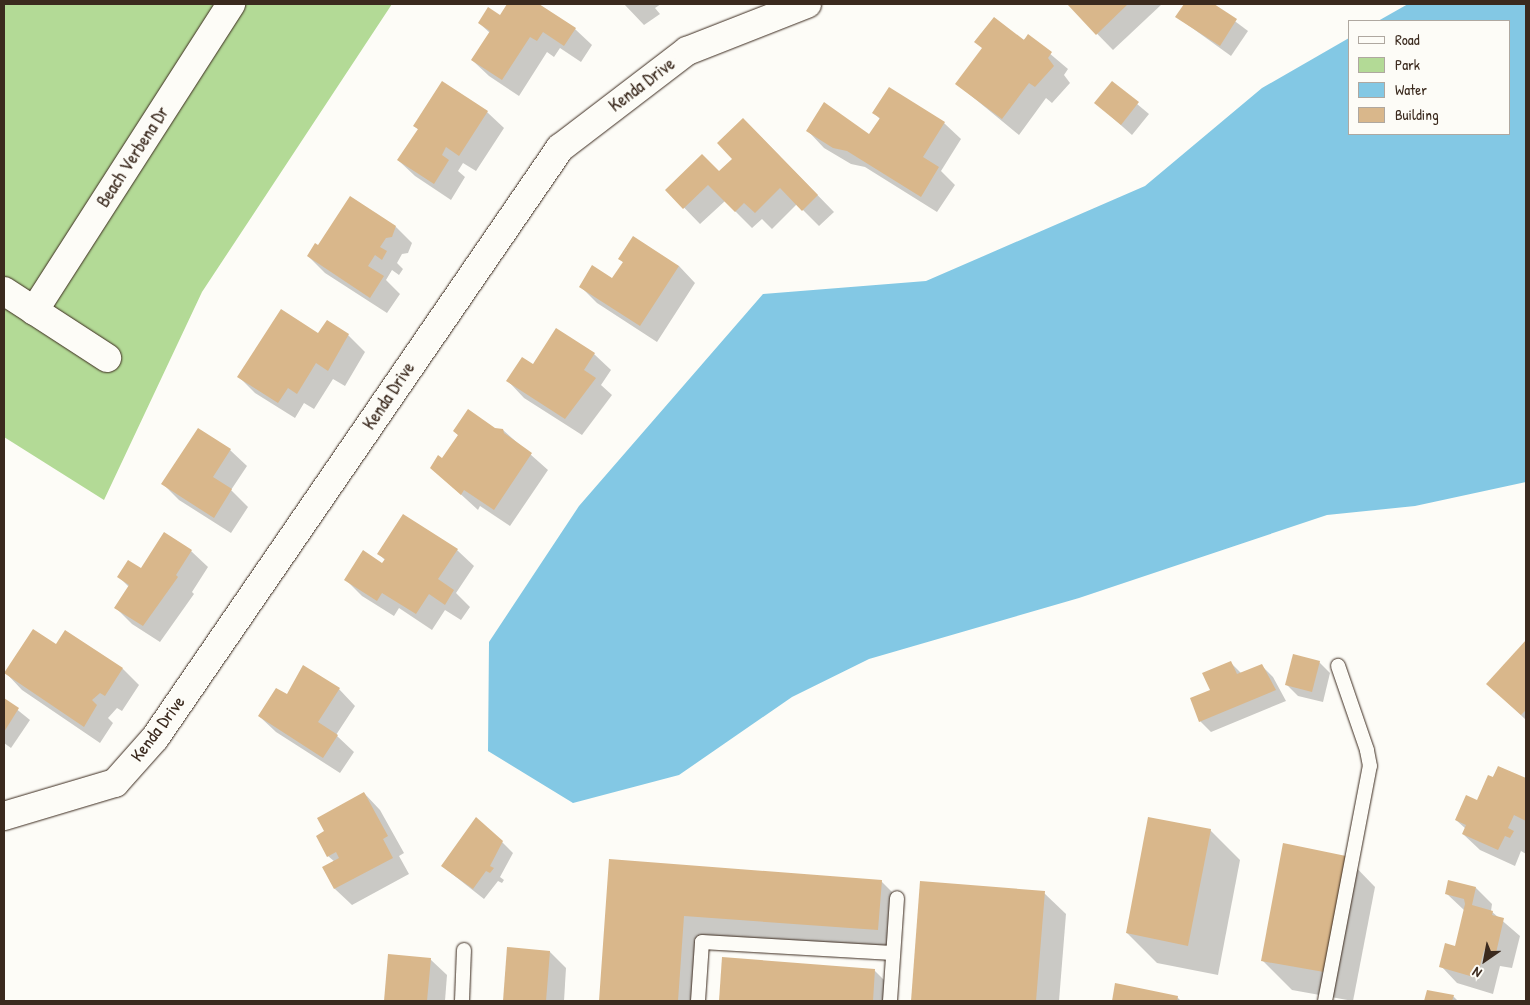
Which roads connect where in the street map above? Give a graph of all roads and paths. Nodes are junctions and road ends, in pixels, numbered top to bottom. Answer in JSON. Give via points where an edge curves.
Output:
{"nodes":[{"id":1,"x":231,"y":4,"type":"edge"},
{"id":2,"x":807,"y":4,"type":"edge"},
{"id":3,"x":4,"y":291,"type":"edge"},
{"id":4,"x":34,"y":311,"type":"junction"},
{"id":5,"x":107,"y":358,"type":"dead end"},
{"id":6,"x":1338,"y":666,"type":"dead end"},
{"id":7,"x":4,"y":816,"type":"edge"},
{"id":8,"x":897,"y":898,"type":"dead end"},
{"id":9,"x":464,"y":950,"type":"dead end"},
{"id":10,"x":894,"y":953,"type":"junction"},
{"id":11,"x":462,"y":1001,"type":"edge"},
{"id":12,"x":698,"y":1001,"type":"edge"},
{"id":13,"x":890,"y":1001,"type":"edge"},
{"id":14,"x":1325,"y":1001,"type":"edge"}],
"edges":[{"from":1,"to":4,"type":"street","name":"Beach Verbena Dr"},
{"from":2,"to":7,"type":"street","name":"Kenda Drive","via":[[687,51],[560,148],[155,738],[114,783]]},
{"from":3,"to":4,"type":"street"},
{"from":4,"to":5,"type":"street"},
{"from":6,"to":14,"type":"lane","via":[[1370,766]]},
{"from":8,"to":10,"type":"lane"},
{"from":9,"to":11,"type":"lane"},
{"from":10,"to":12,"type":"lane","via":[[702,942]]},
{"from":10,"to":13,"type":"lane"}]}
